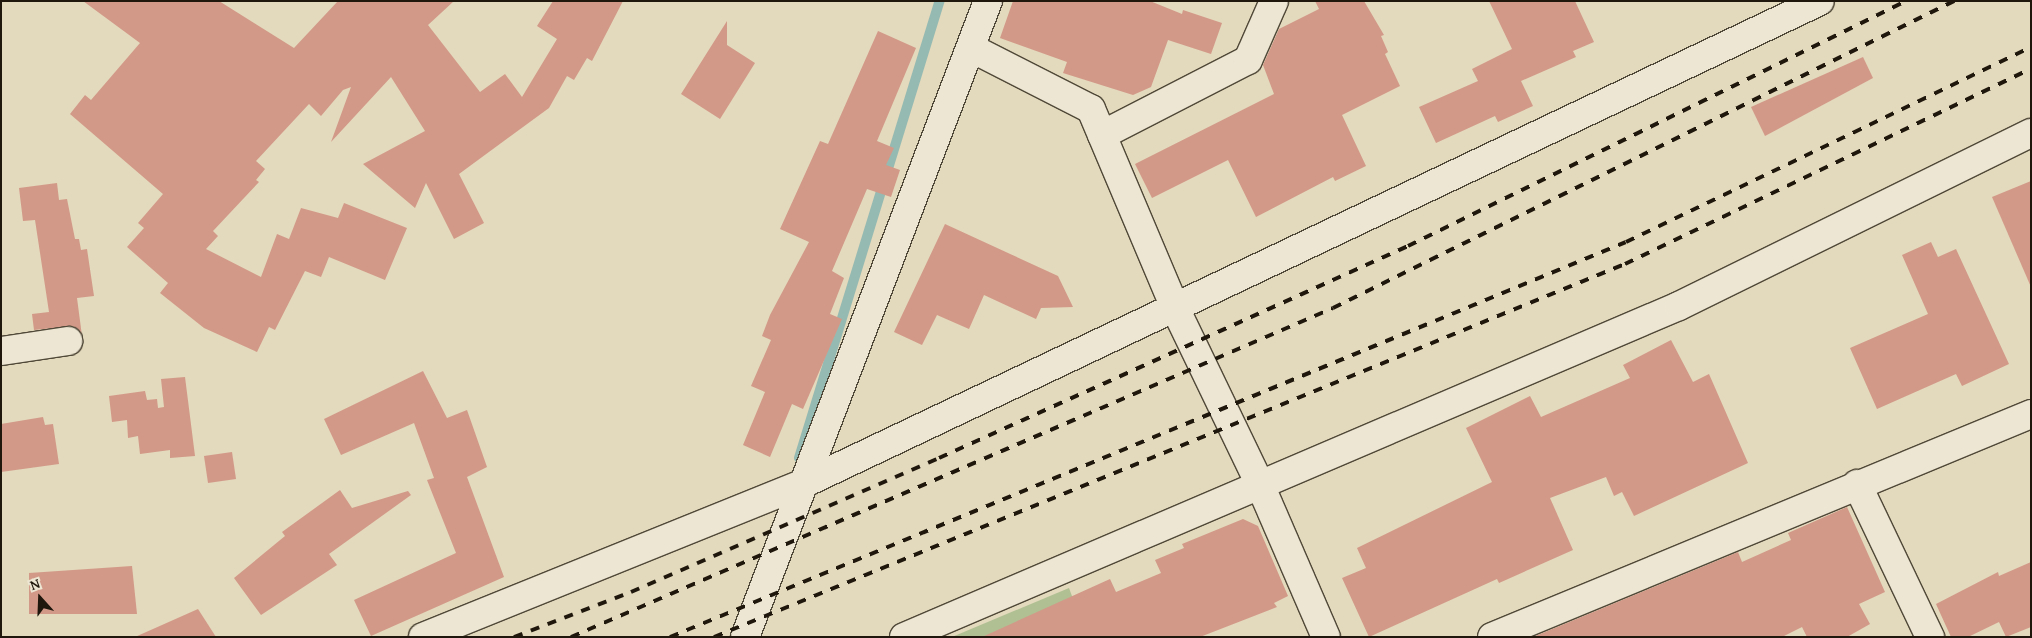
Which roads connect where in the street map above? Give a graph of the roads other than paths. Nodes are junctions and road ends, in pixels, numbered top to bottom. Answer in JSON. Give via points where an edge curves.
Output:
{"nodes":[{"id":1,"x":988,"y":1,"type":"edge"},
{"id":2,"x":1274,"y":1,"type":"edge"},
{"id":3,"x":1820,"y":1,"type":"edge"},
{"id":4,"x":973,"y":49,"type":"junction"},
{"id":5,"x":2031,"y":133,"type":"edge"},
{"id":6,"x":1102,"y":135,"type":"junction"},
{"id":7,"x":1176,"y":310,"type":"junction"},
{"id":8,"x":68,"y":341,"type":"dead end"},
{"id":9,"x":1,"y":351,"type":"edge"},
{"id":10,"x":2031,"y":414,"type":"edge"},
{"id":11,"x":807,"y":482,"type":"junction"},
{"id":12,"x":1857,"y":484,"type":"junction"},
{"id":13,"x":1261,"y":487,"type":"junction"},
{"id":14,"x":1546,"y":626,"type":"edge"},
{"id":15,"x":423,"y":637,"type":"edge"},
{"id":16,"x":745,"y":637,"type":"edge"},
{"id":17,"x":904,"y":637,"type":"edge"},
{"id":18,"x":1326,"y":637,"type":"edge"},
{"id":19,"x":1492,"y":637,"type":"edge"},
{"id":20,"x":1930,"y":637,"type":"edge"}],
"edges":[{"from":1,"to":4,"type":"street"},
{"from":2,"to":6,"type":"street","via":[[1248,60]]},
{"from":3,"to":7,"type":"street"},
{"from":4,"to":6,"type":"street","via":[[1091,109]]},
{"from":4,"to":11,"type":"street"},
{"from":5,"to":13,"type":"street","via":[[1679,306]]},
{"from":6,"to":7,"type":"street"},
{"from":7,"to":11,"type":"street"},
{"from":7,"to":13,"type":"street"},
{"from":8,"to":9,"type":"street"},
{"from":10,"to":12,"type":"street"},
{"from":11,"to":15,"type":"street"},
{"from":11,"to":16,"type":"street"},
{"from":12,"to":14,"type":"street"},
{"from":12,"to":20,"type":"street"},
{"from":13,"to":17,"type":"street"},
{"from":13,"to":18,"type":"street"},
{"from":14,"to":19,"type":"street"}]}
